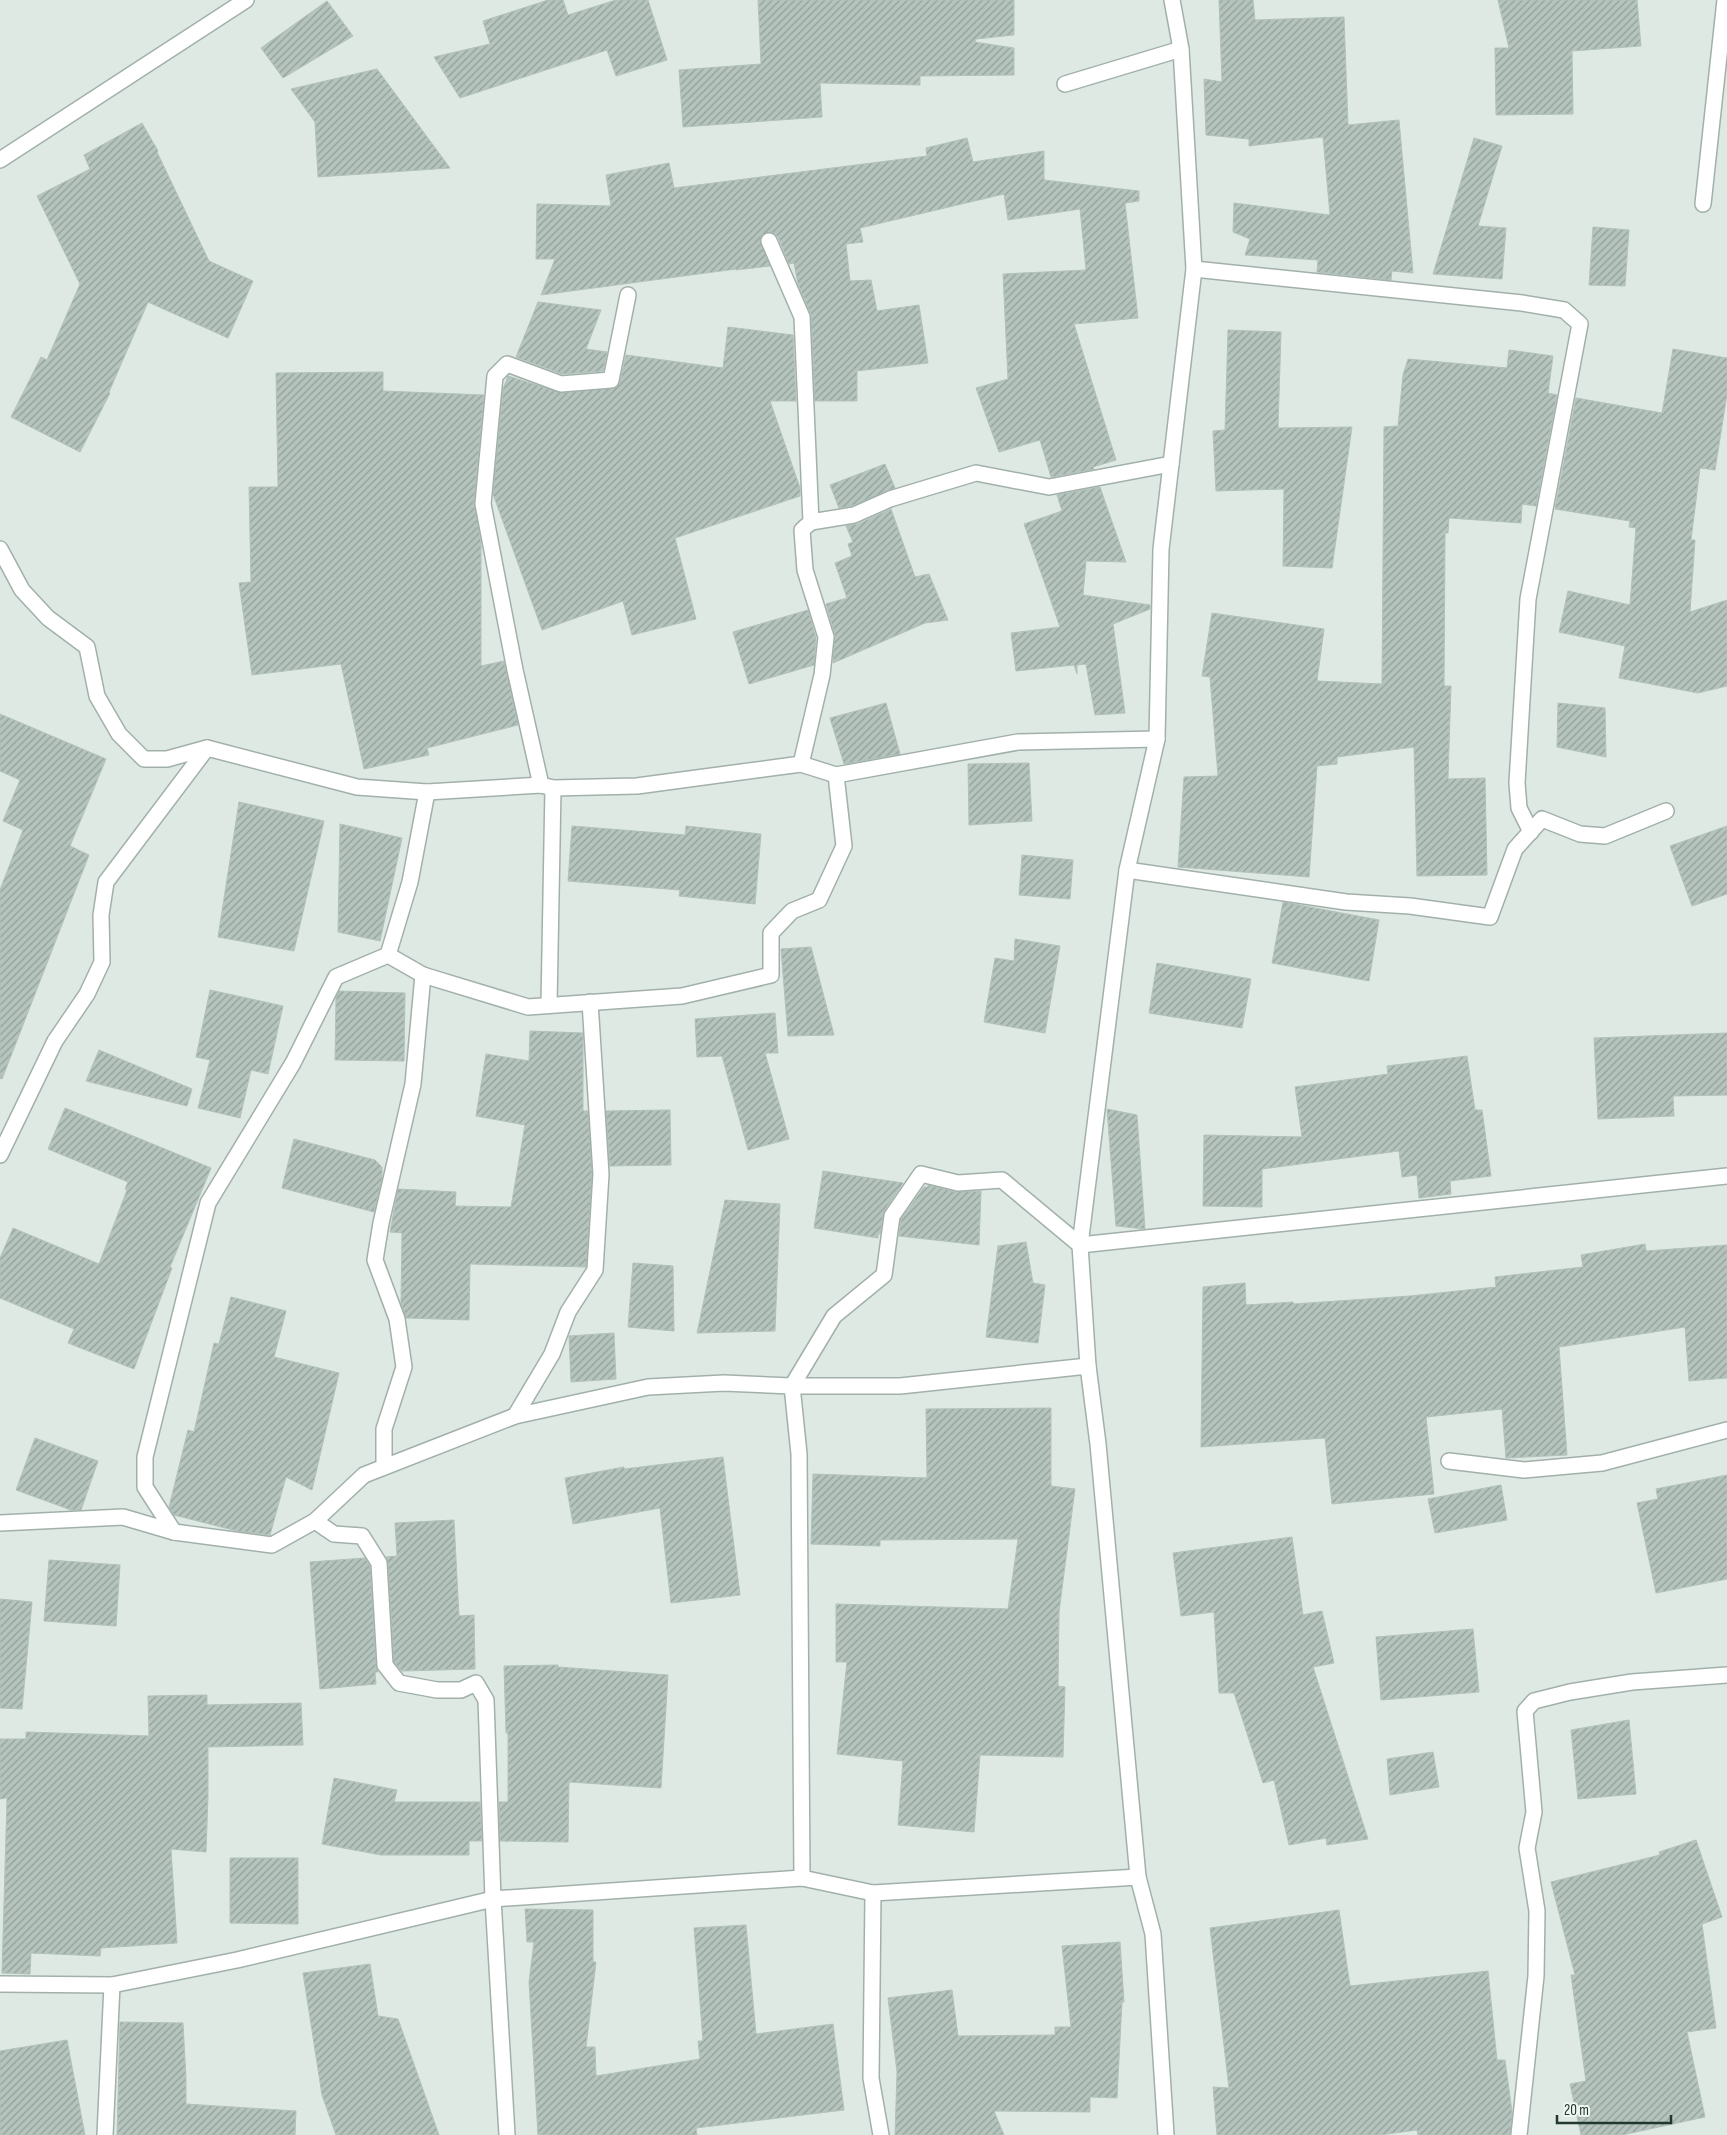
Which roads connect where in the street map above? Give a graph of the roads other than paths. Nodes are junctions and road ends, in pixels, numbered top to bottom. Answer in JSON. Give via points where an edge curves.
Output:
{"nodes":[{"id":1,"x":246,"y":0,"type":"edge"},
{"id":2,"x":1172,"y":0,"type":"edge"},
{"id":3,"x":1725,"y":0,"type":"edge"},
{"id":4,"x":1181,"y":49,"type":"junction"},
{"id":5,"x":1065,"y":84,"type":"dead end"},
{"id":6,"x":0,"y":160,"type":"edge"},
{"id":7,"x":1703,"y":204,"type":"dead end"},
{"id":8,"x":769,"y":241,"type":"dead end"},
{"id":9,"x":1194,"y":268,"type":"junction"},
{"id":10,"x":628,"y":295,"type":"dead end"},
{"id":11,"x":1171,"y":464,"type":"junction"},
{"id":12,"x":811,"y":522,"type":"junction"},
{"id":13,"x":0,"y":550,"type":"edge"},
{"id":14,"x":1157,"y":739,"type":"junction"},
{"id":15,"x":207,"y":748,"type":"junction"},
{"id":16,"x":801,"y":764,"type":"junction"},
{"id":17,"x":836,"y":775,"type":"junction"},
{"id":18,"x":547,"y":787,"type":"junction"},
{"id":19,"x":427,"y":792,"type":"junction"},
{"id":20,"x":1666,"y":811,"type":"dead end"},
{"id":21,"x":1531,"y":832,"type":"junction"},
{"id":22,"x":1127,"y":870,"type":"junction"},
{"id":23,"x":388,"y":955,"type":"junction"},
{"id":24,"x":423,"y":975,"type":"junction"},
{"id":25,"x":590,"y":1002,"type":"junction"},
{"id":26,"x":549,"y":1005,"type":"junction"},
{"id":27,"x":0,"y":1155,"type":"edge"},
{"id":28,"x":1727,"y":1176,"type":"edge"},
{"id":29,"x":1080,"y":1245,"type":"junction"},
{"id":30,"x":1088,"y":1366,"type":"junction"},
{"id":31,"x":792,"y":1386,"type":"junction"},
{"id":32,"x":515,"y":1416,"type":"junction"},
{"id":33,"x":1727,"y":1430,"type":"edge"},
{"id":34,"x":1449,"y":1461,"type":"dead end"},
{"id":35,"x":384,"y":1467,"type":"junction"},
{"id":36,"x":314,"y":1522,"type":"junction"},
{"id":37,"x":0,"y":1523,"type":"edge"},
{"id":38,"x":174,"y":1532,"type":"junction"},
{"id":39,"x":1727,"y":1675,"type":"edge"},
{"id":40,"x":1138,"y":1877,"type":"junction"},
{"id":41,"x":802,"y":1878,"type":"junction"},
{"id":42,"x":873,"y":1893,"type":"junction"},
{"id":43,"x":494,"y":1899,"type":"junction"},
{"id":44,"x":0,"y":1984,"type":"edge"},
{"id":45,"x":112,"y":1985,"type":"junction"},
{"id":46,"x":105,"y":2135,"type":"edge"},
{"id":47,"x":507,"y":2135,"type":"edge"},
{"id":48,"x":881,"y":2135,"type":"edge"},
{"id":49,"x":1166,"y":2135,"type":"edge"},
{"id":50,"x":1519,"y":2135,"type":"edge"}],
"edges":[{"from":1,"to":6,"type":"street"},
{"from":2,"to":4,"type":"street"},
{"from":3,"to":7,"type":"street"},
{"from":4,"to":5,"type":"street"},
{"from":4,"to":9,"type":"street"},
{"from":8,"to":12,"type":"street","via":[[802,317]]},
{"from":9,"to":11,"type":"street"},
{"from":9,"to":21,"type":"street","via":[[1564,310],[1580,324],[1528,599],[1517,783],[1519,808]]},
{"from":10,"to":18,"type":"street","via":[[611,380],[560,384],[507,364],[495,376],[483,504],[516,670]]},
{"from":11,"to":12,"type":"street","via":[[1048,487],[976,473],[890,499],[854,515]]},
{"from":11,"to":14,"type":"street","via":[[1161,548]]},
{"from":12,"to":16,"type":"street","via":[[802,530],[804,570],[826,637],[822,675]]},
{"from":13,"to":15,"type":"street","via":[[22,590],[48,618],[87,647],[97,696],[119,734],[144,760],[167,759]]},
{"from":14,"to":17,"type":"street","via":[[1018,742]]},
{"from":14,"to":22,"type":"street"},
{"from":15,"to":19,"type":"street","via":[[357,786]]},
{"from":15,"to":27,"type":"street","via":[[106,882],[101,915],[102,962],[87,994],[55,1040]]},
{"from":16,"to":17,"type":"street"},
{"from":16,"to":18,"type":"street","via":[[636,786]]},
{"from":17,"to":25,"type":"street","via":[[844,846],[818,900],[792,910],[771,933],[771,975],[682,996]]},
{"from":18,"to":19,"type":"street"},
{"from":18,"to":26,"type":"street"},
{"from":19,"to":23,"type":"street","via":[[410,882]]},
{"from":20,"to":21,"type":"street","via":[[1605,836],[1580,834],[1542,819]]},
{"from":21,"to":22,"type":"street","via":[[1515,849],[1490,917],[1410,906],[1346,902]]},
{"from":22,"to":29,"type":"street"},
{"from":23,"to":24,"type":"street"},
{"from":23,"to":38,"type":"street","via":[[336,976],[293,1063],[208,1202],[145,1457],[145,1487]]},
{"from":24,"to":26,"type":"street","via":[[528,1007]]},
{"from":24,"to":35,"type":"street","via":[[413,1084],[375,1260],[397,1319],[404,1367],[384,1429]]},
{"from":25,"to":26,"type":"street"},
{"from":25,"to":32,"type":"street","via":[[601,1174],[595,1270],[568,1312],[552,1354]]},
{"from":28,"to":29,"type":"street"},
{"from":29,"to":30,"type":"street"},
{"from":29,"to":31,"type":"street","via":[[1002,1180],[958,1184],[921,1174],[892,1216],[884,1274],[834,1316]]},
{"from":30,"to":31,"type":"street","via":[[900,1386]]},
{"from":30,"to":40,"type":"street"},
{"from":31,"to":32,"type":"street","via":[[724,1383],[648,1388]]},
{"from":31,"to":41,"type":"street","via":[[800,1454]]},
{"from":32,"to":35,"type":"street"},
{"from":33,"to":34,"type":"street","via":[[1602,1463],[1524,1470]]},
{"from":35,"to":36,"type":"street","via":[[364,1475]]},
{"from":36,"to":38,"type":"street","via":[[272,1545]]},
{"from":36,"to":43,"type":"street","via":[[334,1534],[362,1536],[379,1563],[385,1665],[398,1684],[461,1690],[476,1682],[486,1700]]},
{"from":37,"to":38,"type":"street","via":[[123,1517]]},
{"from":39,"to":50,"type":"street","via":[[1632,1682],[1570,1692],[1534,1701],[1525,1711],[1534,1812],[1527,1848],[1537,1911],[1536,1967]]},
{"from":40,"to":42,"type":"street"},
{"from":40,"to":49,"type":"street","via":[[1153,1934]]},
{"from":41,"to":42,"type":"street"},
{"from":41,"to":43,"type":"street"},
{"from":42,"to":48,"type":"street","via":[[871,2078]]},
{"from":43,"to":45,"type":"street","via":[[238,1960]]},
{"from":43,"to":47,"type":"street"},
{"from":44,"to":45,"type":"street"},
{"from":45,"to":46,"type":"street"}]}
